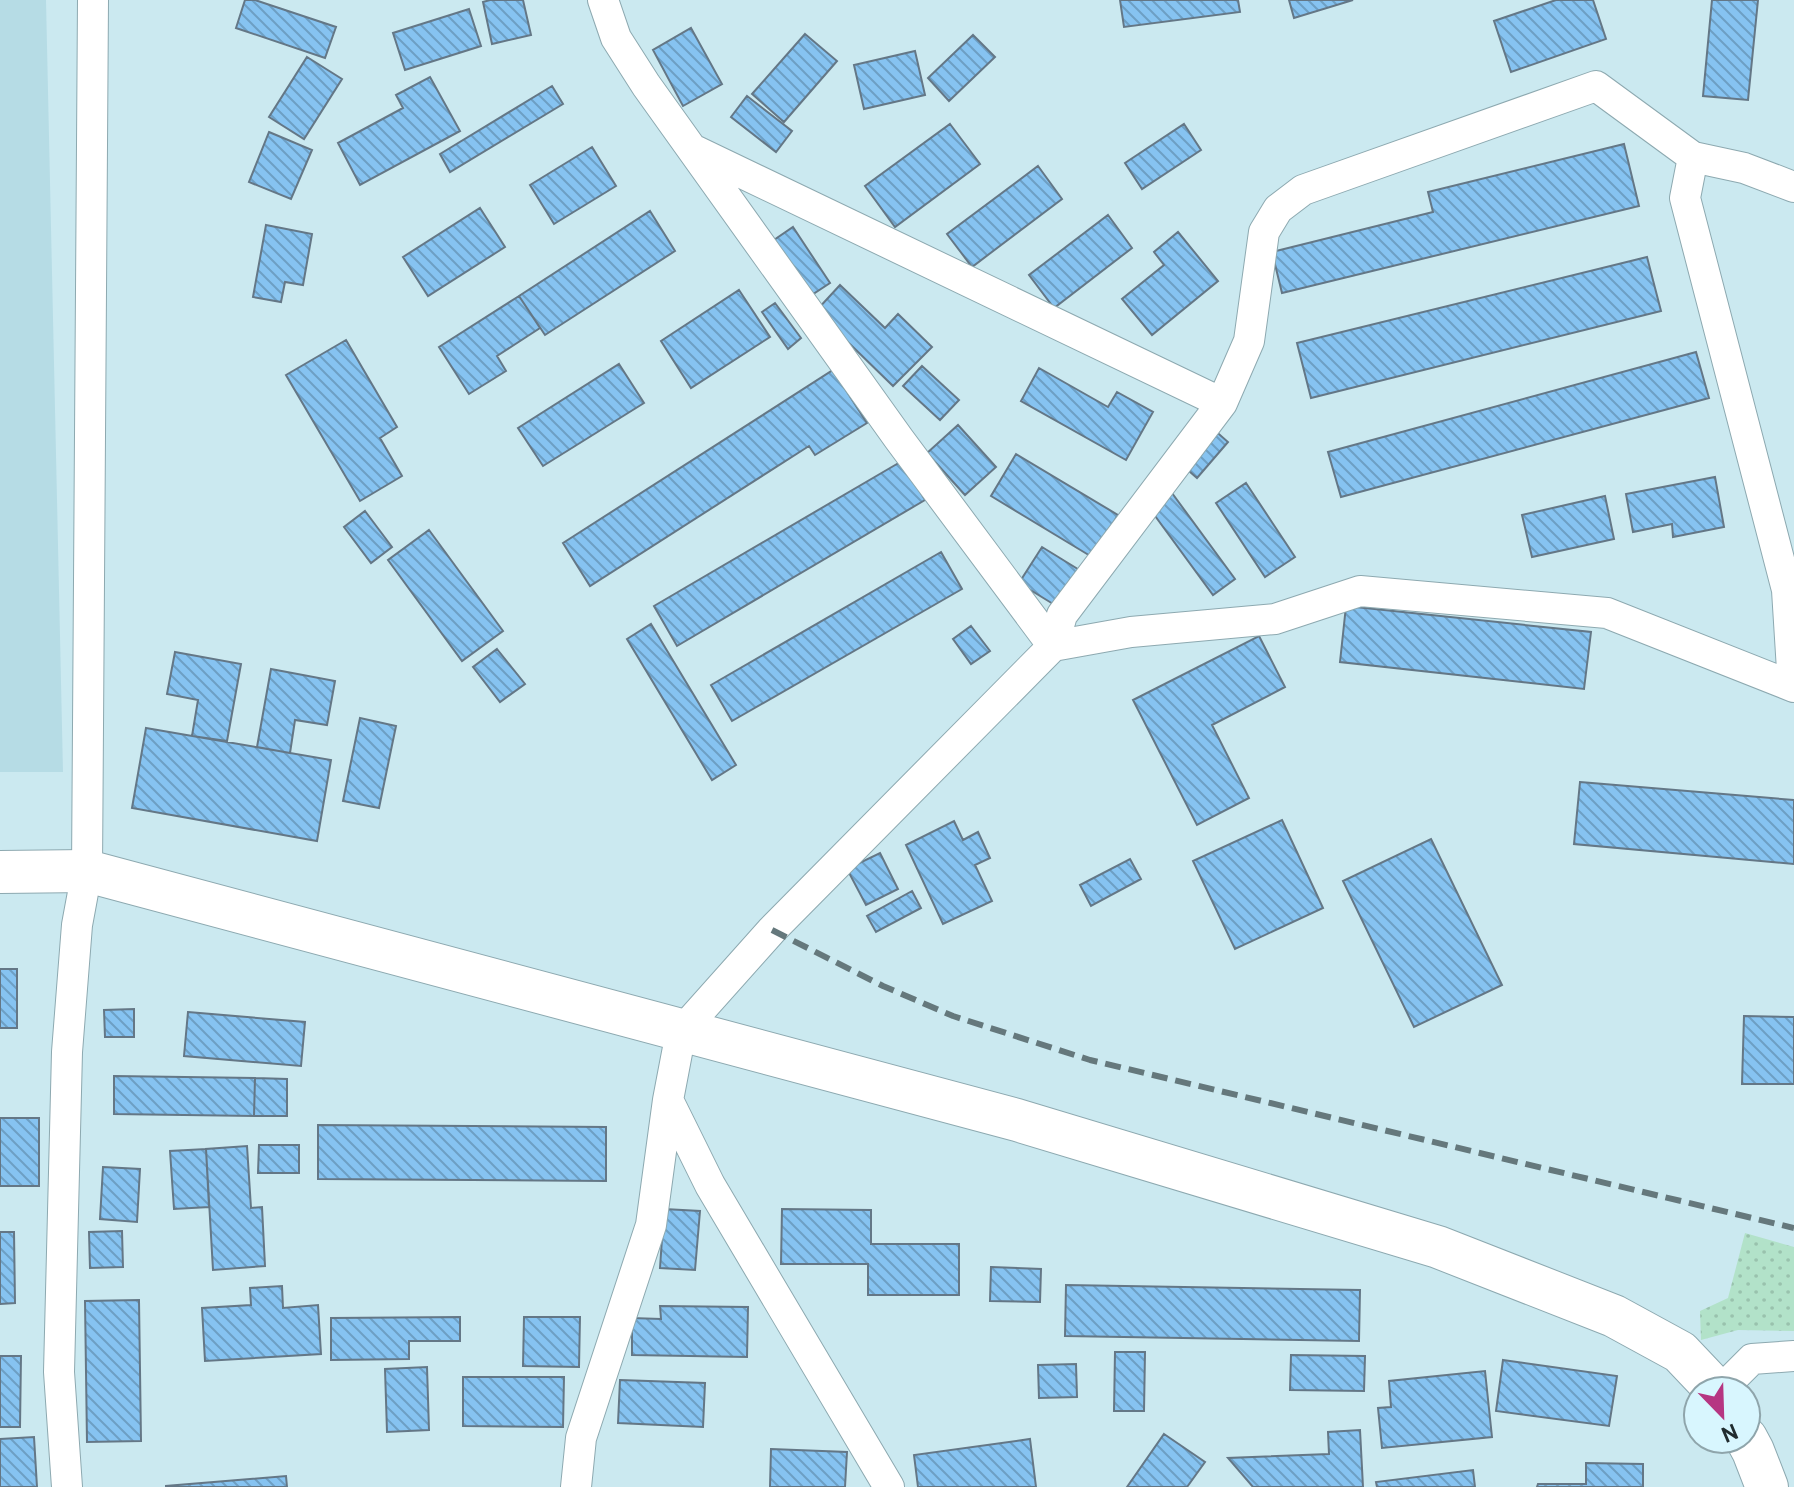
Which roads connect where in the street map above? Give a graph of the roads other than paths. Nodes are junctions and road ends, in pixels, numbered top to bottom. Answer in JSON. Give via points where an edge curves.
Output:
{"nodes":[{"id":1,"x":93,"y":0,"type":"edge"},
{"id":2,"x":603,"y":0,"type":"edge"},
{"id":3,"x":691,"y":148,"type":"junction"},
{"id":4,"x":1693,"y":157,"type":"junction"},
{"id":5,"x":1794,"y":187,"type":"edge"},
{"id":6,"x":1222,"y":403,"type":"junction"},
{"id":7,"x":1053,"y":646,"type":"junction"},
{"id":8,"x":1793,"y":687,"type":"edge"},
{"id":9,"x":87,"y":871,"type":"junction"},
{"id":10,"x":0,"y":872,"type":"edge"},
{"id":11,"x":681,"y":1032,"type":"junction"},
{"id":12,"x":668,"y":1100,"type":"junction"},
{"id":13,"x":1794,"y":1356,"type":"edge"},
{"id":14,"x":1703,"y":1375,"type":"edge"},
{"id":15,"x":1736,"y":1375,"type":"edge"},
{"id":16,"x":1753,"y":1455,"type":"edge"},
{"id":17,"x":67,"y":1487,"type":"edge"},
{"id":18,"x":576,"y":1487,"type":"edge"},
{"id":19,"x":889,"y":1487,"type":"edge"},
{"id":20,"x":1767,"y":1487,"type":"edge"}],
"edges":[{"from":1,"to":9,"type":"street"},
{"from":2,"to":3,"type":"street","via":[[616,38]]},
{"from":3,"to":6,"type":"street"},
{"from":3,"to":7,"type":"street"},
{"from":4,"to":5,"type":"street"},
{"from":4,"to":6,"type":"street","via":[[1596,86],[1303,190],[1278,209],[1264,232],[1249,341]]},
{"from":4,"to":8,"type":"street","via":[[1685,198],[1787,590]]},
{"from":6,"to":7,"type":"street","via":[[1062,615]]},
{"from":7,"to":8,"type":"street","via":[[1131,632],[1275,619],[1360,591],[1607,613]]},
{"from":7,"to":11,"type":"street","via":[[772,930]]},
{"from":9,"to":10,"type":"street"},
{"from":9,"to":11,"type":"street"},
{"from":9,"to":17,"type":"street","via":[[77,925],[67,1052],[59,1372]]},
{"from":11,"to":12,"type":"street"},
{"from":11,"to":14,"type":"street","via":[[1017,1120],[1438,1247],[1614,1316],[1680,1352]]},
{"from":12,"to":18,"type":"street","via":[[651,1225],[581,1438]]},
{"from":12,"to":19,"type":"street","via":[[710,1185]]},
{"from":13,"to":15,"type":"street","via":[[1752,1359]]},
{"from":16,"to":20,"type":"street"}]}
